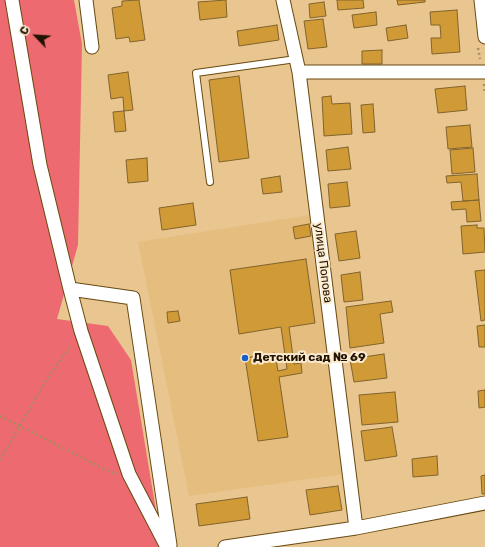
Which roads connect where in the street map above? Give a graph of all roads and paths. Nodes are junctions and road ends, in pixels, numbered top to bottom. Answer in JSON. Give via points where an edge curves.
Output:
{"nodes":[{"id":1,"x":12,"y":0,"type":"edge"},
{"id":2,"x":86,"y":0,"type":"edge"},
{"id":3,"x":282,"y":0,"type":"edge"},
{"id":4,"x":481,"y":0,"type":"edge"},
{"id":5,"x":485,"y":36,"type":"edge"},
{"id":6,"x":92,"y":47,"type":"dead end"},
{"id":7,"x":297,"y":66,"type":"junction"},
{"id":8,"x":485,"y":72,"type":"edge"},
{"id":9,"x":210,"y":182,"type":"dead end"},
{"id":10,"x":70,"y":289,"type":"junction"},
{"id":11,"x":81,"y":330,"type":"junction"},
{"id":12,"x":0,"y":417,"type":"edge"},
{"id":13,"x":19,"y":427,"type":"junction"},
{"id":14,"x":0,"y":460,"type":"edge"},
{"id":15,"x":112,"y":473,"type":"dead end"},
{"id":16,"x":485,"y":503,"type":"edge"},
{"id":17,"x":356,"y":528,"type":"junction"},
{"id":18,"x":169,"y":547,"type":"edge"},
{"id":19,"x":225,"y":547,"type":"edge"}],
"edges":[{"from":1,"to":10,"type":"street","via":[[40,165]]},
{"from":2,"to":6,"type":"street"},
{"from":3,"to":7,"type":"street","name":"улица Попова"},
{"from":4,"to":5,"type":"street"},
{"from":7,"to":8,"type":"street"},
{"from":7,"to":9,"type":"lane","via":[[196,73]]},
{"from":7,"to":17,"type":"street","name":"улица Попова"},
{"from":10,"to":11,"type":"street"},
{"from":10,"to":18,"type":"street","via":[[133,298]]},
{"from":11,"to":13,"type":"path","via":[[45,382]]},
{"from":11,"to":18,"type":"street","via":[[129,474]]},
{"from":12,"to":13,"type":"path"},
{"from":13,"to":14,"type":"path"},
{"from":13,"to":15,"type":"path"},
{"from":16,"to":17,"type":"street"},
{"from":17,"to":19,"type":"street"}]}
